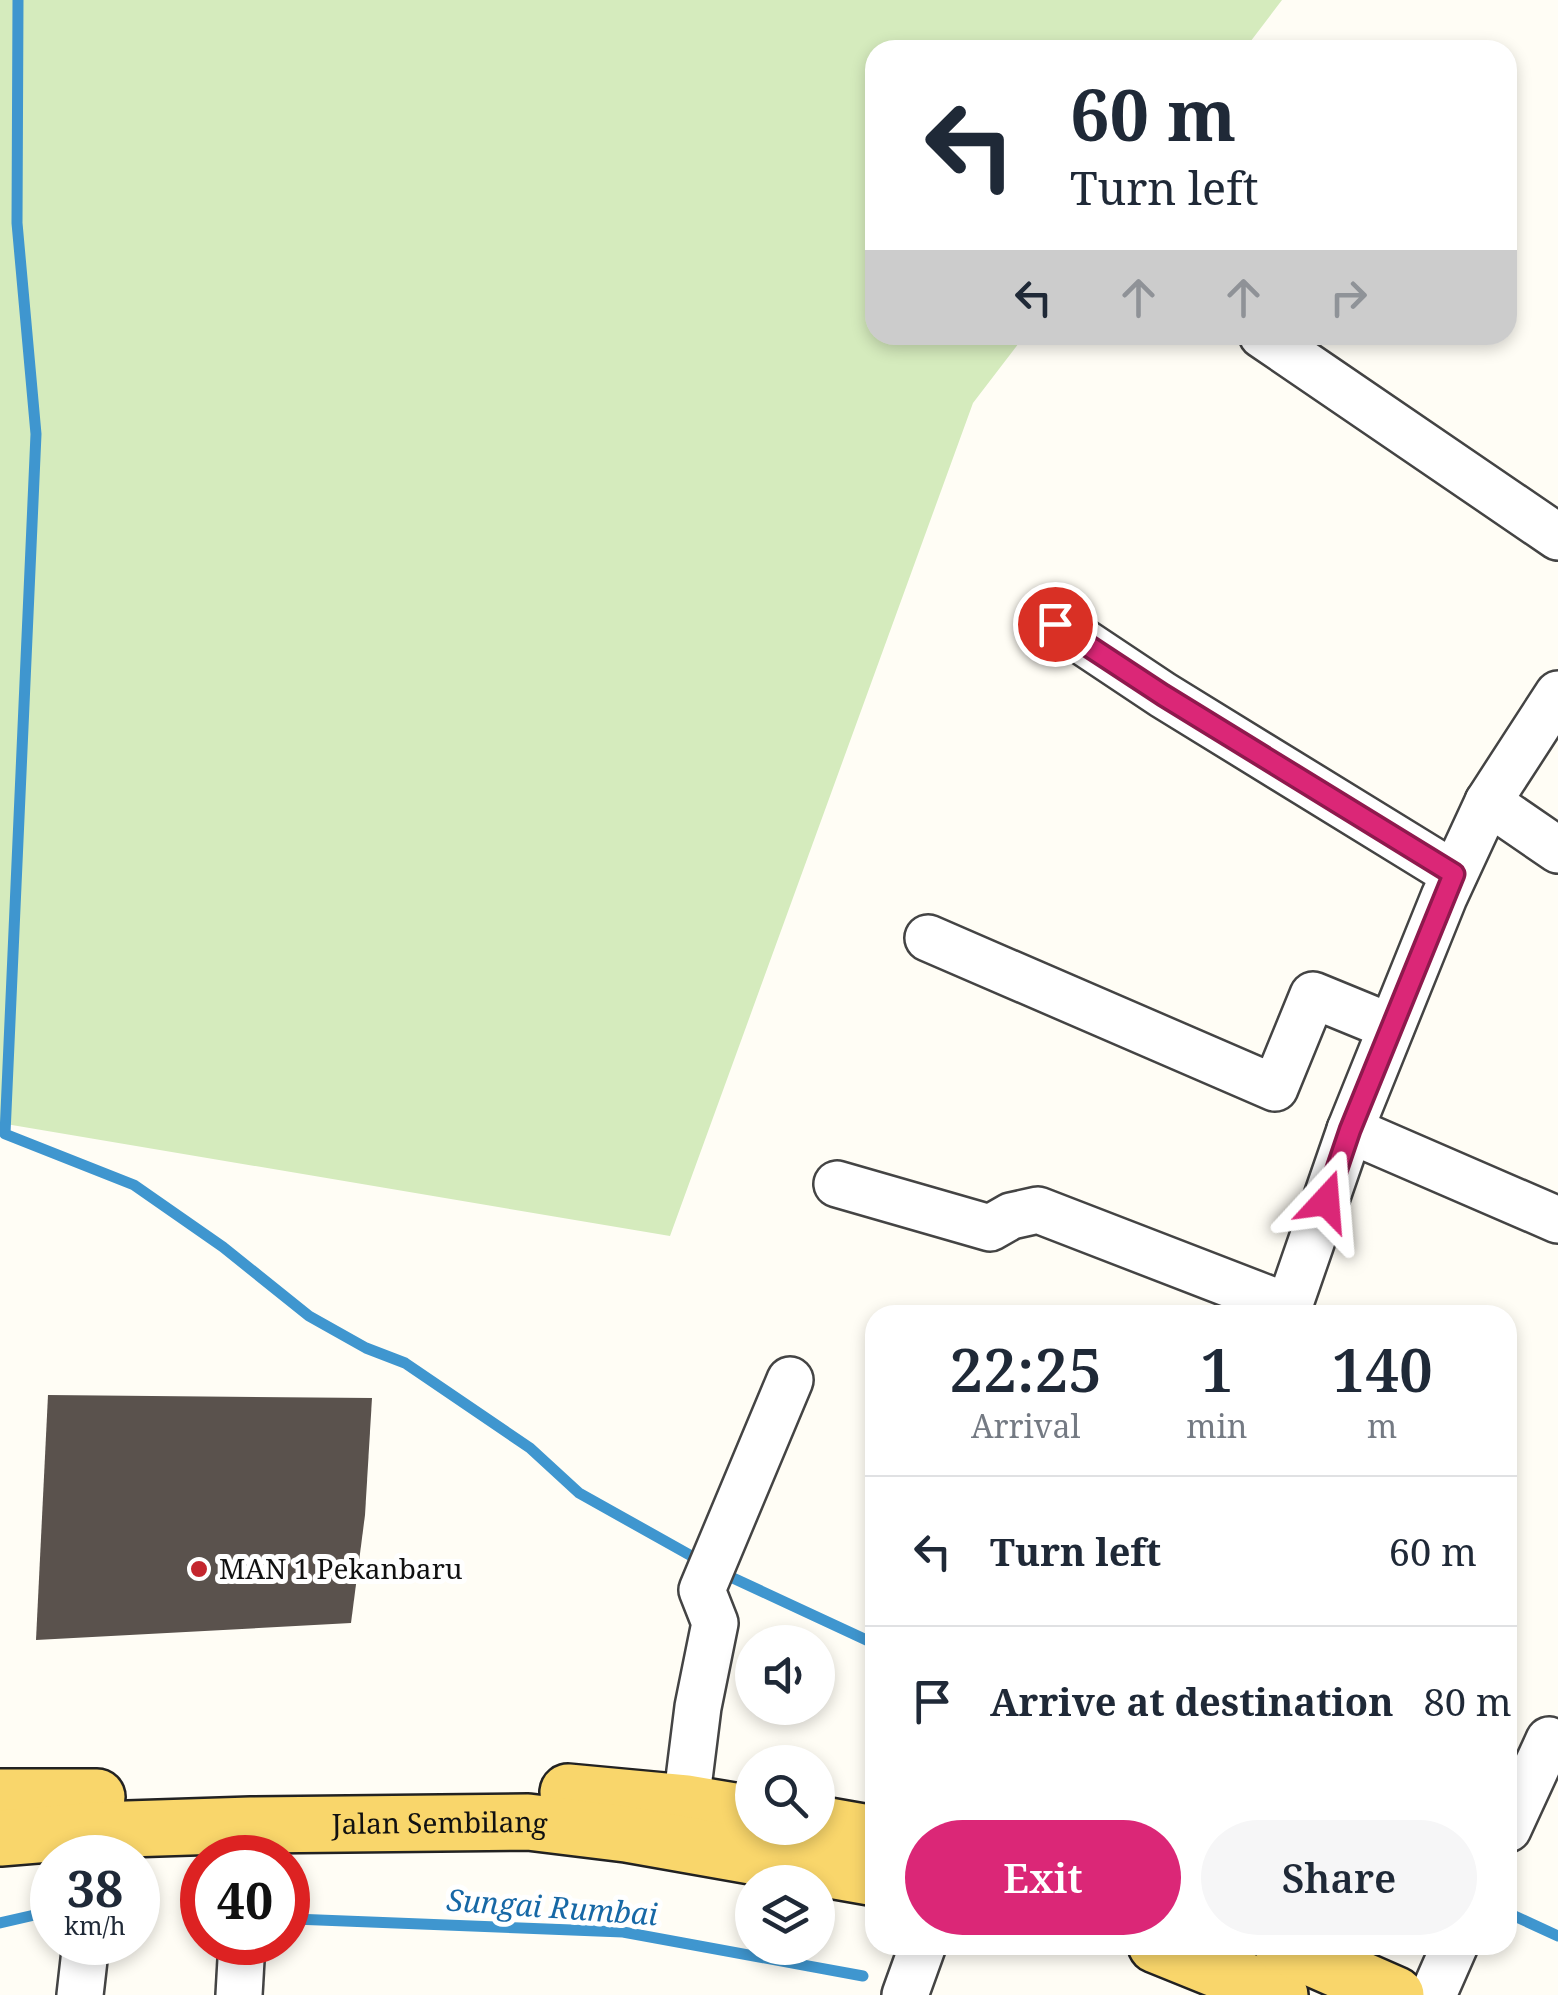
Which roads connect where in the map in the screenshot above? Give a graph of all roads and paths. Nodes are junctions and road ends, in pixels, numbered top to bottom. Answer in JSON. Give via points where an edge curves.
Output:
{"nodes":[{"id":1,"x":1277,"y":345,"type":"edge"},
{"id":2,"x":1558,"y":538,"type":"edge"},
{"id":3,"x":1055,"y":624,"type":"dead end"},
{"id":4,"x":1558,"y":694,"type":"edge"},
{"id":5,"x":1488,"y":802,"type":"junction"},
{"id":6,"x":1558,"y":850,"type":"edge"},
{"id":7,"x":1454,"y":874,"type":"junction"},
{"id":8,"x":928,"y":938,"type":"dead end"},
{"id":9,"x":1391,"y":1027,"type":"junction"},
{"id":10,"x":1350,"y":1130,"type":"junction"},
{"id":11,"x":837,"y":1184,"type":"dead end"},
{"id":12,"x":1558,"y":1220,"type":"edge"},
{"id":13,"x":1273,"y":1305,"type":"edge"},
{"id":14,"x":1290,"y":1305,"type":"edge"},
{"id":15,"x":790,"y":1380,"type":"dead end"},
{"id":16,"x":1549,"y":1740,"type":"dead end"},
{"id":17,"x":0,"y":1797,"type":"edge"},
{"id":18,"x":686,"y":1802,"type":"junction"},
{"id":19,"x":1517,"y":1809,"type":"edge"},
{"id":20,"x":735,"y":1811,"type":"edge"},
{"id":21,"x":835,"y":1827,"type":"edge"},
{"id":22,"x":865,"y":1832,"type":"edge"},
{"id":23,"x":310,"y":1837,"type":"edge"},
{"id":24,"x":0,"y":1838,"type":"edge"},
{"id":25,"x":30,"y":1840,"type":"edge"},
{"id":26,"x":865,"y":1876,"type":"edge"},
{"id":27,"x":919,"y":1955,"type":"edge"},
{"id":28,"x":1181,"y":1955,"type":"edge"},
{"id":29,"x":1305,"y":1955,"type":"edge"},
{"id":30,"x":1451,"y":1955,"type":"edge"},
{"id":31,"x":83,"y":1965,"type":"edge"},
{"id":32,"x":241,"y":1965,"type":"edge"},
{"id":33,"x":80,"y":1995,"type":"edge"},
{"id":34,"x":239,"y":1995,"type":"edge"},
{"id":35,"x":905,"y":1995,"type":"edge"},
{"id":36,"x":1280,"y":1995,"type":"edge"},
{"id":37,"x":1396,"y":1995,"type":"edge"},
{"id":38,"x":1433,"y":1995,"type":"edge"}],
"edges":[{"from":1,"to":2,"type":"street"},
{"from":3,"to":7,"type":"street"},
{"from":4,"to":5,"type":"street"},
{"from":5,"to":6,"type":"street"},
{"from":5,"to":7,"type":"street"},
{"from":7,"to":9,"type":"street"},
{"from":8,"to":9,"type":"street","via":[[1275,1088],[1313,995]]},
{"from":9,"to":10,"type":"street"},
{"from":10,"to":12,"type":"street"},
{"from":10,"to":14,"type":"street"},
{"from":11,"to":13,"type":"street","via":[[990,1228],[1038,1210]]},
{"from":15,"to":18,"type":"street","via":[[711,1570],[715,1623]]},
{"from":16,"to":19,"type":"street"},
{"from":17,"to":18,"type":"main road","name":"Jalan Sembilang","via":[[408,1785]]},
{"from":18,"to":20,"type":"main road","name":"Jalan Sembilang"},
{"from":21,"to":22,"type":"main road"},
{"from":23,"to":26,"type":"main road","name":"Jalan Sembilang","via":[[528,1822]]},
{"from":24,"to":25,"type":"main road","name":"Jalan Sembilang"},
{"from":27,"to":35,"type":"street"},
{"from":28,"to":36,"type":"main road"},
{"from":29,"to":37,"type":"main road"},
{"from":30,"to":38,"type":"street"},
{"from":31,"to":33,"type":"street"},
{"from":32,"to":34,"type":"street"}]}
